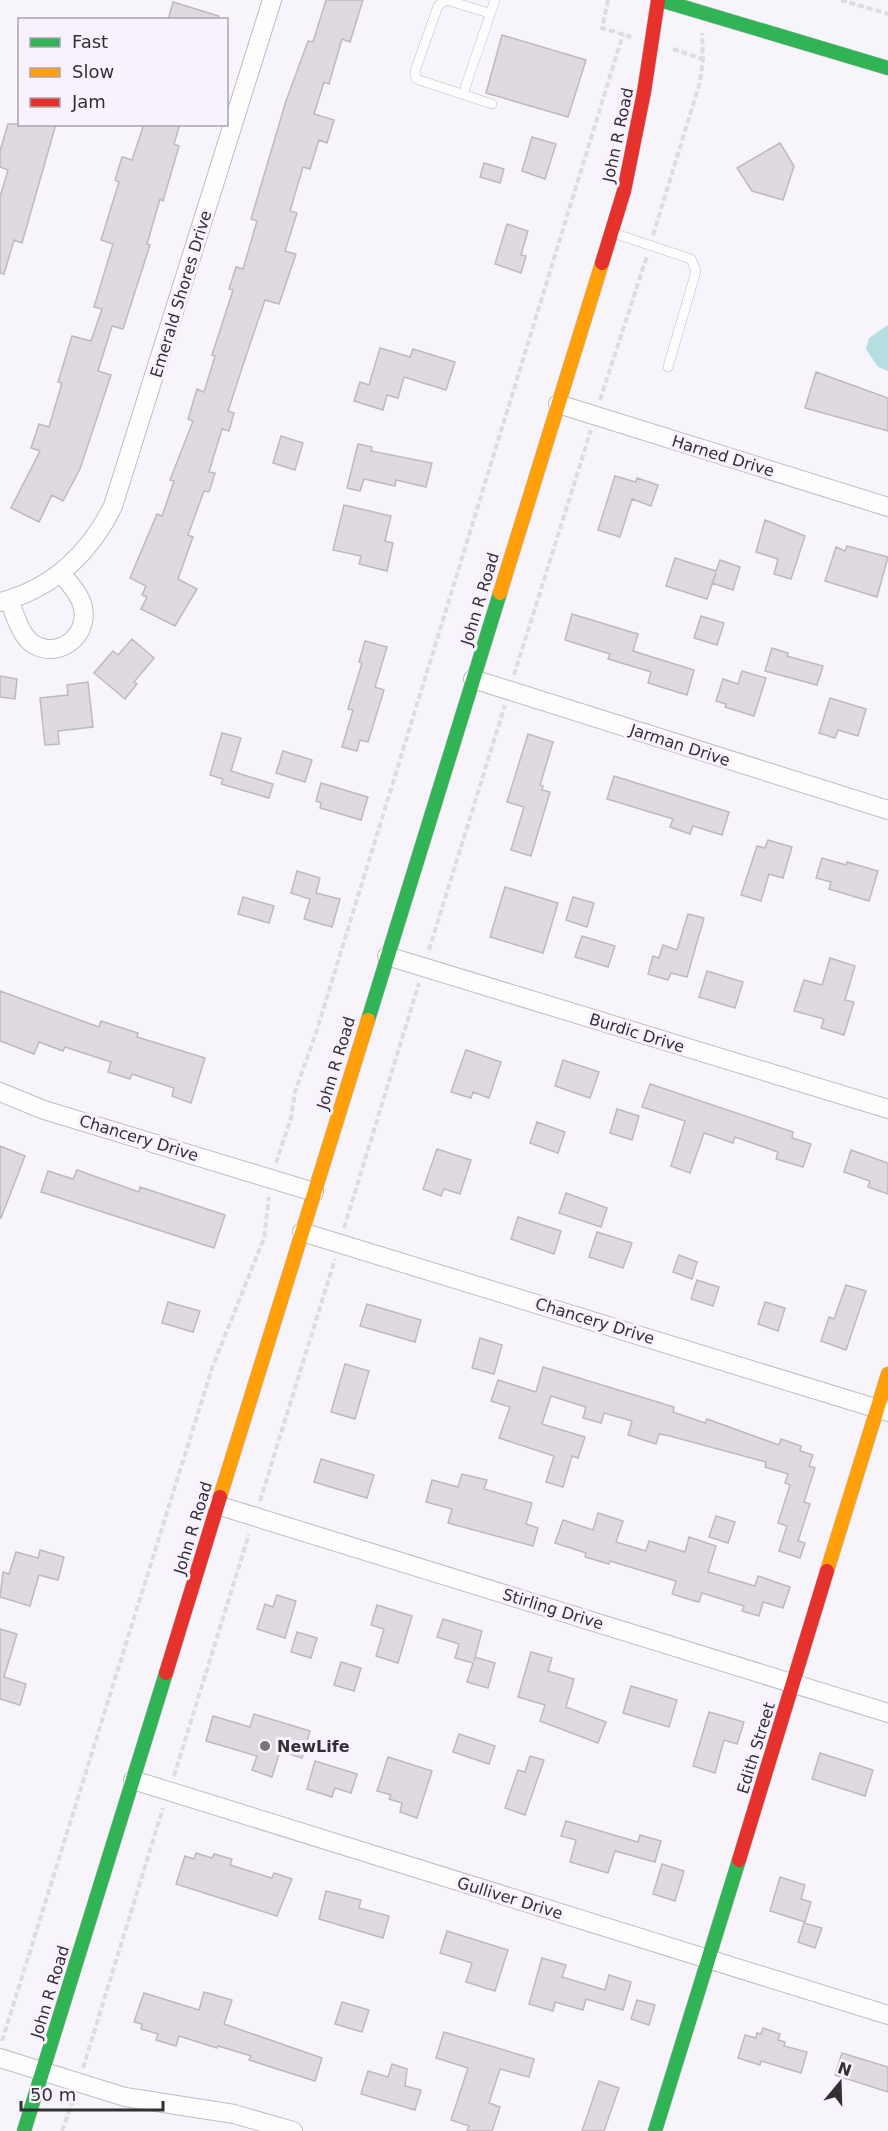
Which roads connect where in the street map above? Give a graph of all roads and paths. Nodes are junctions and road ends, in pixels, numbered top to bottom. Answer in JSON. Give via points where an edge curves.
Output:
{"nodes":[{"id":1,"x":272,"y":0,"type":"edge"},
{"id":2,"x":495,"y":0,"type":"edge"},
{"id":3,"x":608,"y":0,"type":"edge"},
{"id":4,"x":659,"y":0,"type":"edge"},
{"id":5,"x":841,"y":0,"type":"edge"},
{"id":6,"x":489,"y":13,"type":"junction"},
{"id":7,"x":888,"y":14,"type":"edge"},
{"id":8,"x":623,"y":34,"type":"junction"},
{"id":9,"x":630,"y":36,"type":"dead end"},
{"id":10,"x":702,"y":40,"type":"dead end"},
{"id":11,"x":684,"y":52,"type":"dead end"},
{"id":12,"x":704,"y":59,"type":"junction"},
{"id":13,"x":888,"y":68,"type":"edge"},
{"id":14,"x":463,"y":94,"type":"junction"},
{"id":15,"x":492,"y":104,"type":"dead end"},
{"id":16,"x":611,"y":232,"type":"junction"},
{"id":17,"x":651,"y":244,"type":"junction"},
{"id":18,"x":668,"y":367,"type":"dead end"},
{"id":19,"x":601,"y":398,"type":"dead end"},
{"id":20,"x":558,"y":404,"type":"junction"},
{"id":21,"x":590,"y":434,"type":"dead end"},
{"id":22,"x":888,"y":507,"type":"edge"},
{"id":23,"x":61,"y":573,"type":"junction"},
{"id":24,"x":4,"y":601,"type":"edge"},
{"id":25,"x":514,"y":673,"type":"dead end"},
{"id":26,"x":473,"y":680,"type":"junction"},
{"id":27,"x":504,"y":708,"type":"dead end"},
{"id":28,"x":888,"y":810,"type":"edge"},
{"id":29,"x":430,"y":948,"type":"dead end"},
{"id":30,"x":387,"y":956,"type":"junction"},
{"id":31,"x":419,"y":983,"type":"dead end"},
{"id":32,"x":0,"y":1092,"type":"edge"},
{"id":33,"x":888,"y":1109,"type":"edge"},
{"id":34,"x":276,"y":1164,"type":"dead end"},
{"id":35,"x":314,"y":1192,"type":"junction"},
{"id":36,"x":270,"y":1196,"type":"dead end"},
{"id":37,"x":345,"y":1225,"type":"dead end"},
{"id":38,"x":302,"y":1232,"type":"junction"},
{"id":39,"x":334,"y":1260,"type":"dead end"},
{"id":40,"x":888,"y":1374,"type":"edge"},
{"id":41,"x":883,"y":1410,"type":"edge"},
{"id":42,"x":260,"y":1499,"type":"dead end"},
{"id":43,"x":217,"y":1505,"type":"junction"},
{"id":44,"x":249,"y":1534,"type":"dead end"},
{"id":45,"x":794,"y":1684,"type":"junction"},
{"id":46,"x":888,"y":1713,"type":"edge"},
{"id":47,"x":175,"y":1772,"type":"dead end"},
{"id":48,"x":133,"y":1780,"type":"junction"},
{"id":49,"x":163,"y":1809,"type":"dead end"},
{"id":50,"x":708,"y":1959,"type":"junction"},
{"id":51,"x":888,"y":2015,"type":"edge"},
{"id":52,"x":1,"y":2051,"type":"edge"},
{"id":53,"x":85,"y":2063,"type":"dead end"},
{"id":54,"x":42,"y":2072,"type":"junction"},
{"id":55,"x":73,"y":2101,"type":"dead end"},
{"id":56,"x":24,"y":2131,"type":"edge"},
{"id":57,"x":62,"y":2131,"type":"edge"},
{"id":58,"x":293,"y":2131,"type":"edge"},
{"id":59,"x":655,"y":2131,"type":"edge"}],
"edges":[{"from":1,"to":23,"type":"street","name":"Emerald Shores Drive","via":[[121,487],[95,537]]},
{"from":2,"to":6,"type":"lane"},
{"from":3,"to":8,"type":"path","via":[[602,28]]},
{"from":4,"to":13,"type":"main road"},
{"from":4,"to":16,"type":"main road","name":"John R Road","via":[[633,151]]},
{"from":5,"to":7,"type":"path"},
{"from":6,"to":14,"type":"lane"},
{"from":6,"to":14,"type":"lane","via":[[446,0],[438,6],[415,71],[416,79]]},
{"from":8,"to":9,"type":"path"},
{"from":8,"to":34,"type":"path"},
{"from":10,"to":12,"type":"path"},
{"from":11,"to":12,"type":"path"},
{"from":12,"to":17,"type":"path"},
{"from":14,"to":15,"type":"lane"},
{"from":16,"to":17,"type":"lane"},
{"from":16,"to":20,"type":"main road","name":"John R Road"},
{"from":17,"to":18,"type":"lane","via":[[691,259],[696,271]]},
{"from":17,"to":19,"type":"path"},
{"from":20,"to":22,"type":"street","name":"Harned Drive"},
{"from":20,"to":26,"type":"main road","name":"John R Road"},
{"from":21,"to":25,"type":"path"},
{"from":23,"to":24,"type":"street","name":"Emerald Shores Drive","via":[[26,594]]},
{"from":23,"to":24,"type":"street","name":"Emerald Shores Drive","via":[[84,610],[80,633],[66,646],[34,645]]},
{"from":26,"to":28,"type":"street","name":"Jarman Drive"},
{"from":26,"to":30,"type":"main road","name":"John R Road"},
{"from":27,"to":29,"type":"path"},
{"from":30,"to":33,"type":"street","name":"Burdic Drive"},
{"from":30,"to":35,"type":"main road","name":"John R Road"},
{"from":31,"to":37,"type":"path"},
{"from":32,"to":35,"type":"street","name":"Chancery Drive","via":[[44,1110]]},
{"from":35,"to":38,"type":"main road","name":"John R Road"},
{"from":36,"to":52,"type":"path","via":[[264,1238],[212,1368]]},
{"from":38,"to":41,"type":"street","name":"Chancery Drive"},
{"from":38,"to":43,"type":"main road","name":"John R Road"},
{"from":39,"to":42,"type":"path"},
{"from":40,"to":41,"type":"main road","name":"Edith Street"},
{"from":41,"to":45,"type":"main road","name":"Edith Street"},
{"from":43,"to":45,"type":"street","name":"Stirling Drive"},
{"from":43,"to":48,"type":"main road","name":"John R Road"},
{"from":44,"to":47,"type":"path"},
{"from":45,"to":46,"type":"street","name":"Stirling Drive"},
{"from":45,"to":50,"type":"main road","name":"Edith Street"},
{"from":48,"to":50,"type":"street","name":"Gulliver Drive"},
{"from":48,"to":54,"type":"main road","name":"John R Road"},
{"from":49,"to":53,"type":"path"},
{"from":50,"to":51,"type":"street","name":"Gulliver Drive"},
{"from":50,"to":59,"type":"main road","name":"Edith Street"},
{"from":52,"to":54,"type":"street"},
{"from":54,"to":56,"type":"main road","name":"John R Road"},
{"from":54,"to":58,"type":"street","via":[[125,2097],[234,2114]]},
{"from":55,"to":57,"type":"path"}]}
